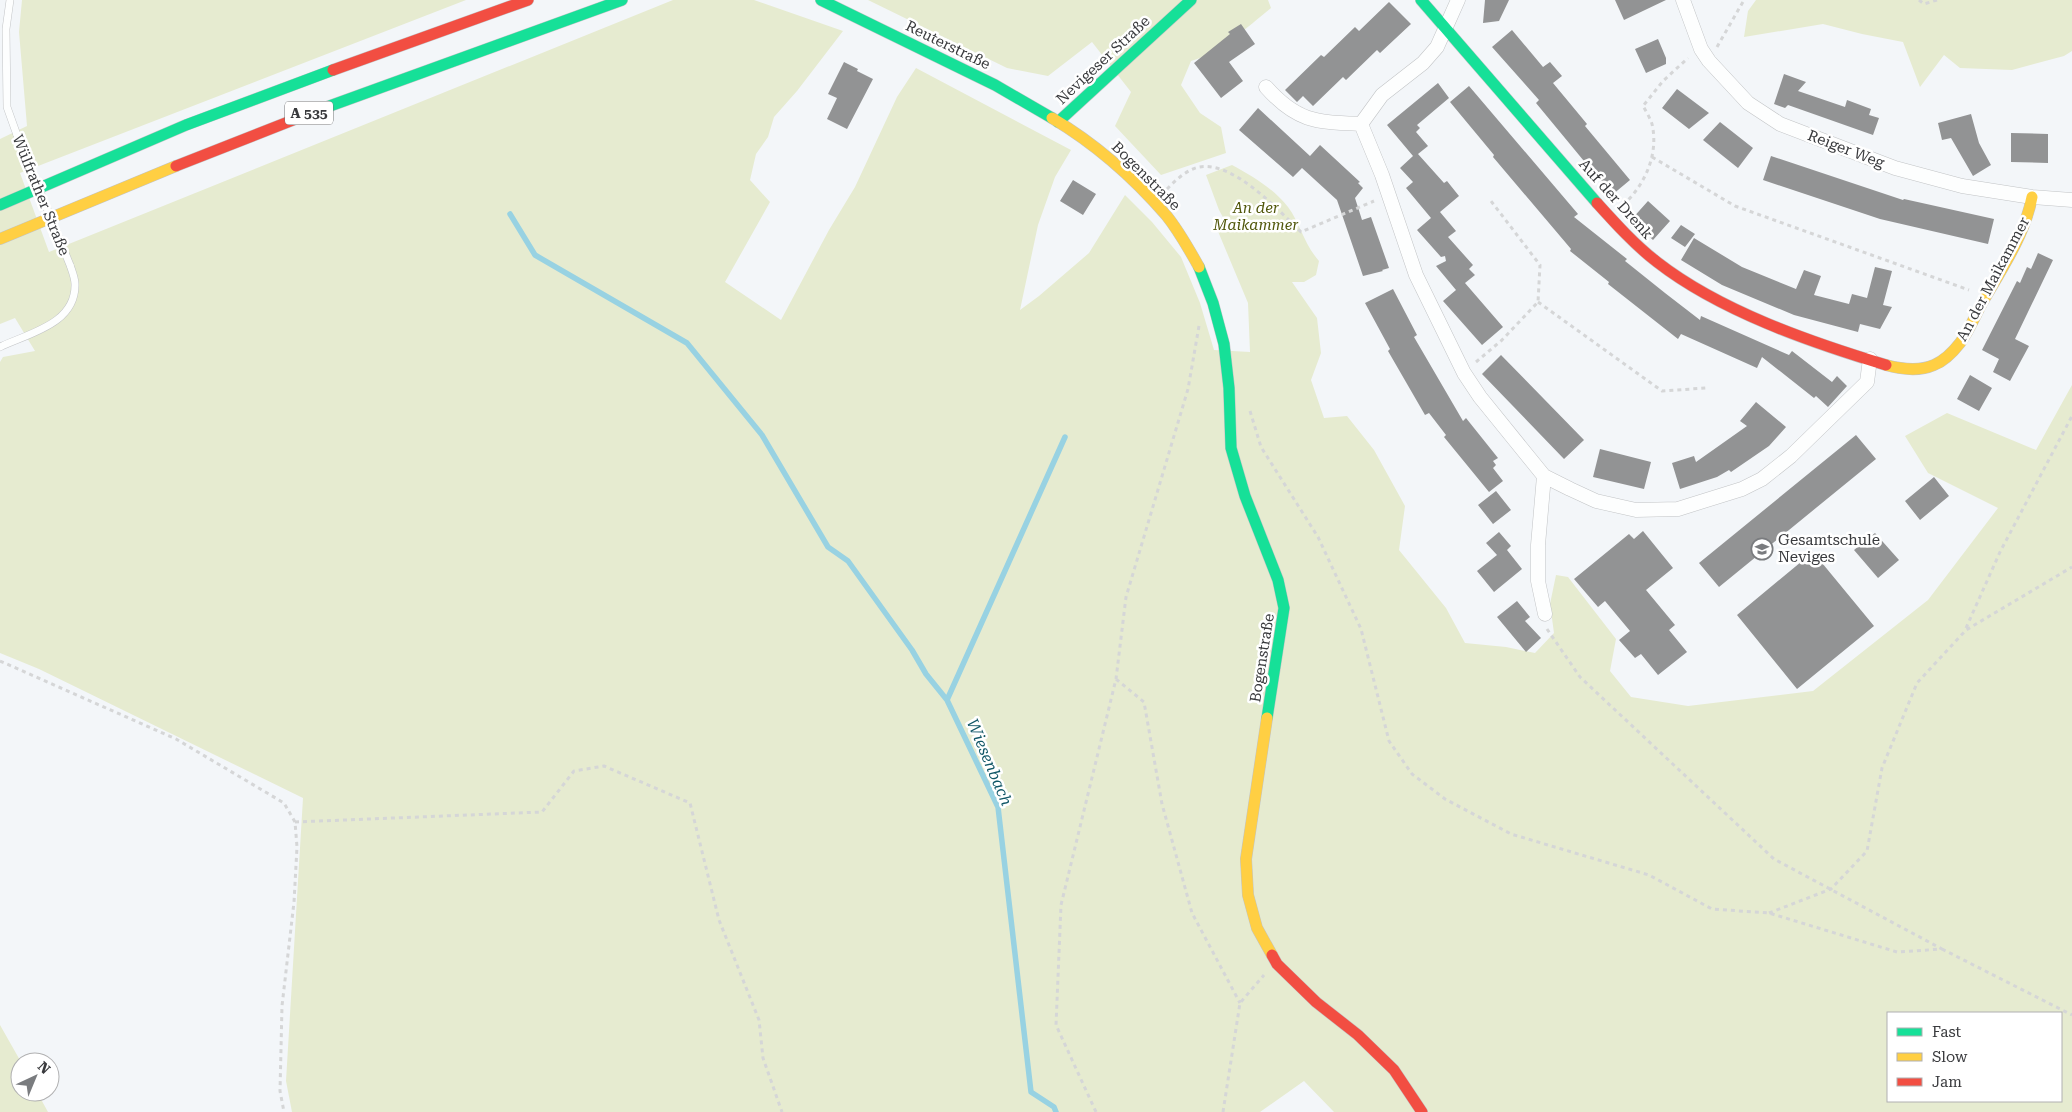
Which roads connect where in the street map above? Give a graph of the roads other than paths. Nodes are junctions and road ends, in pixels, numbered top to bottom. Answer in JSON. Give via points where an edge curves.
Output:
{"nodes":[{"id":1,"x":10,"y":0,"type":"edge"},
{"id":2,"x":528,"y":0,"type":"edge"},
{"id":3,"x":622,"y":0,"type":"edge"},
{"id":4,"x":821,"y":0,"type":"edge"},
{"id":5,"x":1191,"y":0,"type":"edge"},
{"id":6,"x":1421,"y":0,"type":"edge"},
{"id":7,"x":1458,"y":0,"type":"edge"},
{"id":8,"x":1683,"y":0,"type":"edge"},
{"id":9,"x":1446,"y":27,"type":"junction"},
{"id":10,"x":1266,"y":87,"type":"dead end"},
{"id":11,"x":1058,"y":122,"type":"junction"},
{"id":12,"x":1361,"y":124,"type":"junction"},
{"id":13,"x":2032,"y":197,"type":"junction"},
{"id":14,"x":2072,"y":200,"type":"edge"},
{"id":15,"x":0,"y":205,"type":"edge"},
{"id":16,"x":0,"y":239,"type":"edge"},
{"id":17,"x":0,"y":347,"type":"edge"},
{"id":18,"x":1870,"y":359,"type":"junction"},
{"id":19,"x":1544,"y":476,"type":"junction"},
{"id":20,"x":1544,"y":614,"type":"road end"},
{"id":21,"x":1422,"y":1112,"type":"edge"}],
"edges":[{"from":1,"to":17,"type":"lane","name":"Wülfrather Straße","bridge":true,"via":[[6,28],[7,107],[75,283],[72,305],[62,316]]},
{"from":2,"to":15,"type":"main road","number":"A 535","via":[[186,125]]},
{"from":3,"to":16,"type":"main road","number":"A 535","via":[[380,86],[201,155]]},
{"from":4,"to":11,"type":"main road","name":"Reuterstraße","via":[[995,84]]},
{"from":5,"to":11,"type":"main road","name":"Nevigeser Straße"},
{"from":6,"to":9,"type":"main road","name":"Auf der Drenk"},
{"from":7,"to":9,"type":"street"},
{"from":8,"to":13,"type":"street","name":"Reiger Weg","via":[[1701,49],[1709,61],[1748,103],[1780,124],[1895,168],[1962,186]]},
{"from":9,"to":12,"type":"street","via":[[1437,47],[1423,63],[1382,95]]},
{"from":9,"to":18,"type":"main road","name":"Auf der Drenk","via":[[1610,218],[1647,255],[1697,290],[1749,315],[1801,337]]},
{"from":10,"to":12,"type":"street","via":[[1277,100],[1299,116],[1327,123]]},
{"from":11,"to":21,"type":"main road","name":"Bogenstraße","via":[[1108,156],[1166,215],[1199,268],[1224,344],[1231,448],[1245,496],[1278,580],[1284,608],[1246,859],[1248,894],[1257,928],[1278,964],[1394,1070]]},
{"from":12,"to":19,"type":"street","via":[[1416,275],[1464,373]]},
{"from":13,"to":14,"type":"street","name":"Reiger Weg"},
{"from":13,"to":18,"type":"main road","name":"An der Maikammer","via":[[2029,213],[2010,254],[1960,343],[1942,362],[1913,372]]},
{"from":18,"to":19,"type":"street","via":[[1867,382],[1819,430],[1762,479],[1721,497],[1678,509],[1636,510],[1596,501]]},
{"from":19,"to":20,"type":"street","via":[[1538,545],[1538,581]]}]}
